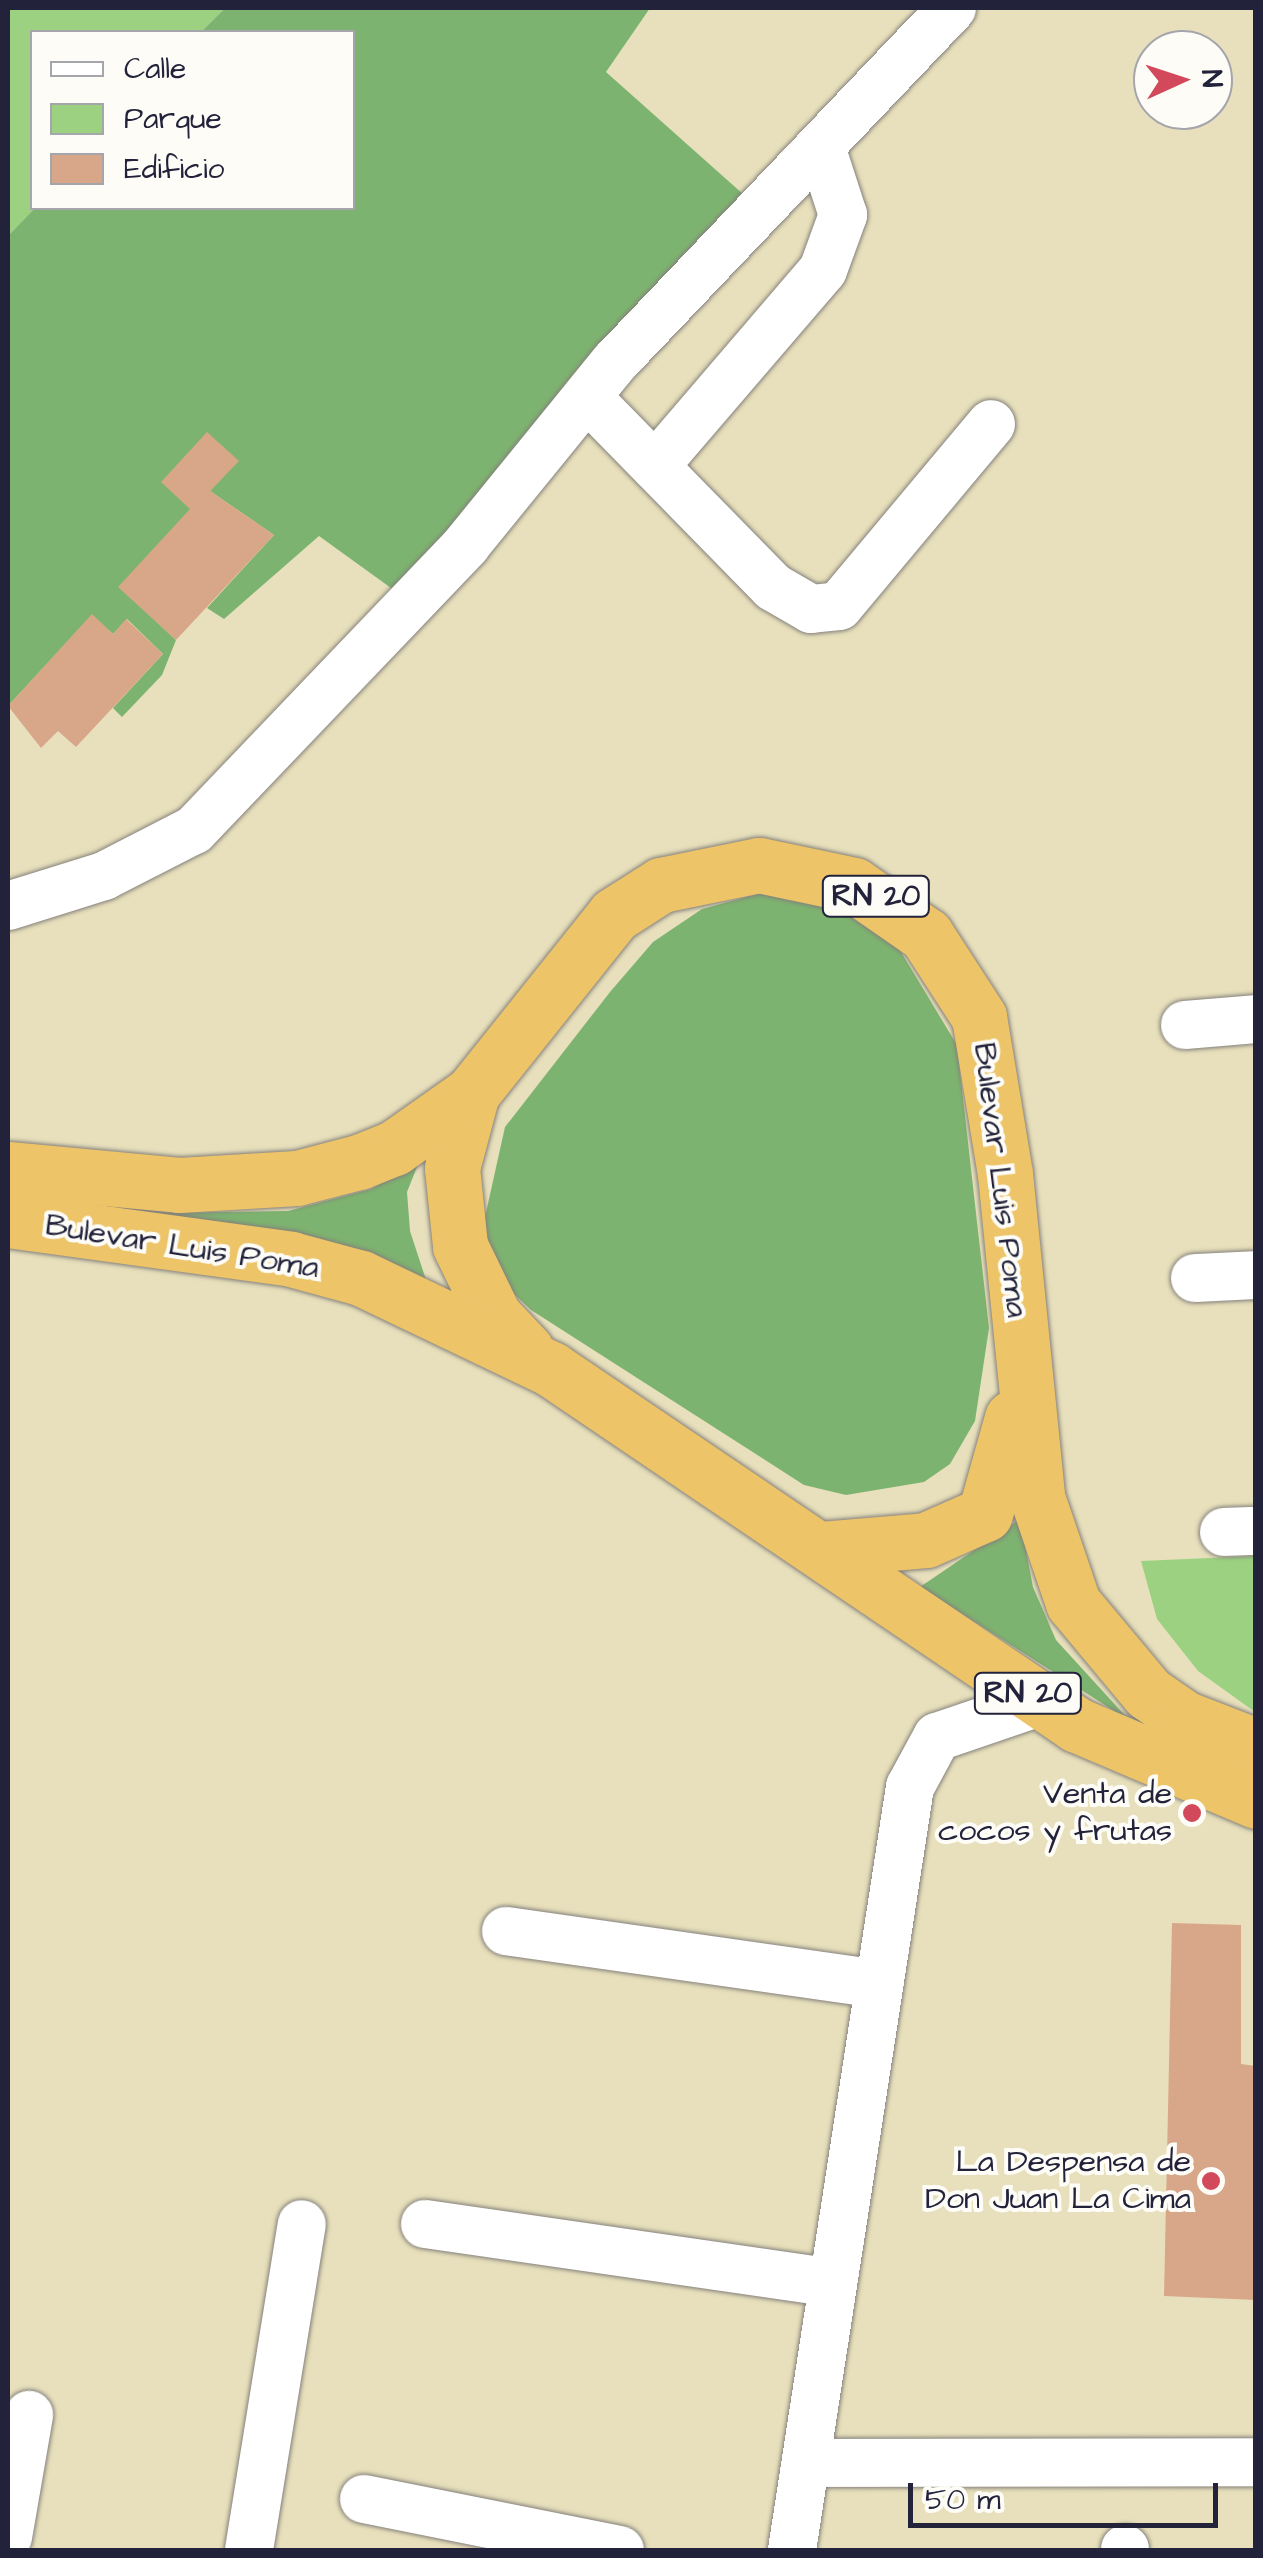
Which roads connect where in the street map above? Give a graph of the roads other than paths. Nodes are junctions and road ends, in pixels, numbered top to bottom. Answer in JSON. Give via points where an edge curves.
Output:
{"nodes":[{"id":1,"x":952,"y":8,"type":"edge"},
{"id":2,"x":822,"y":150,"type":"junction"},
{"id":3,"x":587,"y":397,"type":"junction"},
{"id":4,"x":990,"y":424,"type":"dead end"},
{"id":5,"x":655,"y":466,"type":"junction"},
{"id":6,"x":8,"y":906,"type":"edge"},
{"id":7,"x":1256,"y":1019,"type":"edge"},
{"id":8,"x":1185,"y":1025,"type":"dead end"},
{"id":9,"x":472,"y":1092,"type":"junction"},
{"id":10,"x":8,"y":1169,"type":"edge"},
{"id":11,"x":8,"y":1220,"type":"edge"},
{"id":12,"x":1256,"y":1275,"type":"edge"},
{"id":13,"x":1194,"y":1278,"type":"dead end"},
{"id":14,"x":1021,"y":1359,"type":"junction"},
{"id":15,"x":551,"y":1370,"type":"junction"},
{"id":16,"x":821,"y":1549,"type":"junction"},
{"id":17,"x":1040,"y":1702,"type":"junction"},
{"id":18,"x":1256,"y":1746,"type":"edge"},
{"id":19,"x":1256,"y":1801,"type":"edge"},
{"id":20,"x":506,"y":1931,"type":"dead end"},
{"id":21,"x":879,"y":1984,"type":"junction"},
{"id":22,"x":302,"y":2224,"type":"dead end"},
{"id":23,"x":425,"y":2224,"type":"dead end"},
{"id":24,"x":833,"y":2283,"type":"junction"},
{"id":25,"x":30,"y":2415,"type":"dead end"},
{"id":26,"x":1256,"y":2462,"type":"edge"},
{"id":27,"x":806,"y":2463,"type":"junction"},
{"id":28,"x":364,"y":2498,"type":"dead end"},
{"id":29,"x":8,"y":2537,"type":"edge"},
{"id":30,"x":249,"y":2550,"type":"edge"},
{"id":31,"x":620,"y":2550,"type":"edge"},
{"id":32,"x":792,"y":2550,"type":"edge"}],
"edges":[{"from":1,"to":2,"type":"street"},
{"from":2,"to":3,"type":"street"},
{"from":2,"to":5,"type":"street","via":[[843,214],[822,270]]},
{"from":3,"to":5,"type":"street"},
{"from":3,"to":6,"type":"street","via":[[466,545],[194,830],[104,876]]},
{"from":4,"to":5,"type":"street","via":[[839,606],[812,609],[773,587]]},
{"from":7,"to":8,"type":"street"},
{"from":9,"to":10,"type":"highway","name":"Bulevar Luis Poma","number":"RN 20","via":[[394,1148],[297,1178],[178,1185]]},
{"from":9,"to":14,"type":"highway","name":"Bulevar Luis Poma","number":"RN 20","via":[[614,915],[661,885],[759,865],[868,892],[945,956],[979,1017]]},
{"from":9,"to":15,"type":"highway","via":[[452,1168],[460,1246],[494,1316]]},
{"from":11,"to":15,"type":"highway","name":"Bulevar Luis Poma","number":"RN 20","via":[[291,1259],[360,1278]]},
{"from":12,"to":13,"type":"street"},
{"from":14,"to":16,"type":"highway","via":[[1007,1456],[985,1514],[926,1540]]},
{"from":14,"to":18,"type":"highway","number":"RN 20","via":[[1037,1497],[1073,1603],[1148,1692]]},
{"from":15,"to":16,"type":"highway","name":"Bulevar Luis Poma","number":"RN 20"},
{"from":16,"to":17,"type":"highway","number":"RN 20"},
{"from":17,"to":19,"type":"highway","number":"RN 20","via":[[1131,1755]]},
{"from":17,"to":21,"type":"street","via":[[937,1737],[923,1758],[910,1787]]},
{"from":20,"to":21,"type":"street"},
{"from":21,"to":24,"type":"street"},
{"from":22,"to":30,"type":"street"},
{"from":23,"to":24,"type":"street"},
{"from":24,"to":27,"type":"street"},
{"from":25,"to":29,"type":"street"},
{"from":26,"to":27,"type":"street"},
{"from":27,"to":32,"type":"street"},
{"from":28,"to":31,"type":"street"}]}
